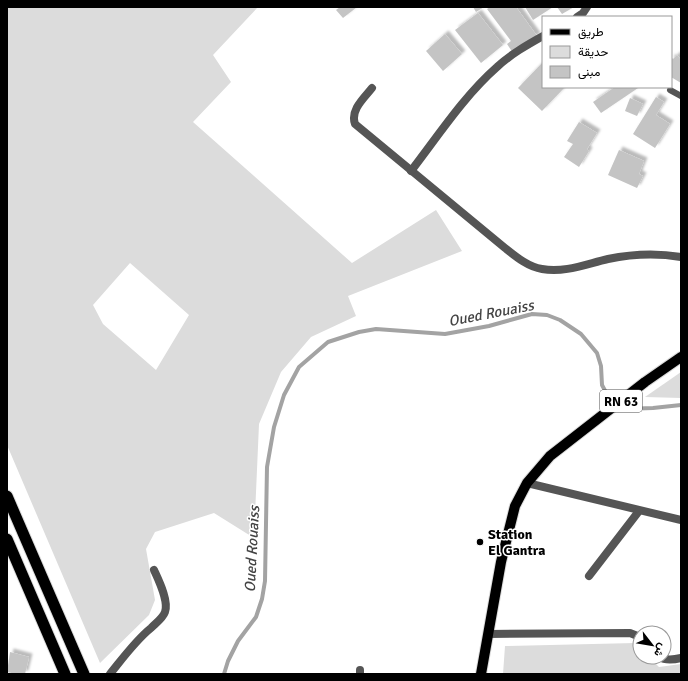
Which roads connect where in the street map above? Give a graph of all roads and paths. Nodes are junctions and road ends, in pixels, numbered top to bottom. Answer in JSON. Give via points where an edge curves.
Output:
{"nodes":[{"id":1,"x":587,"y":7,"type":"edge"},
{"id":2,"x":578,"y":16,"type":"edge"},
{"id":3,"x":542,"y":37,"type":"edge"},
{"id":4,"x":372,"y":88,"type":"dead end"},
{"id":5,"x":670,"y":90,"type":"dead end"},
{"id":6,"x":681,"y":96,"type":"edge"},
{"id":7,"x":411,"y":171,"type":"junction"},
{"id":8,"x":681,"y":258,"type":"edge"},
{"id":9,"x":681,"y":357,"type":"edge"},
{"id":10,"x":527,"y":483,"type":"junction"},
{"id":11,"x":7,"y":496,"type":"edge"},
{"id":12,"x":640,"y":511,"type":"junction"},
{"id":13,"x":681,"y":520,"type":"edge"},
{"id":14,"x":7,"y":539,"type":"edge"},
{"id":15,"x":154,"y":570,"type":"dead end"},
{"id":16,"x":589,"y":576,"type":"dead end"},
{"id":17,"x":488,"y":634,"type":"junction"},
{"id":18,"x":632,"y":634,"type":"edge"},
{"id":19,"x":66,"y":674,"type":"edge"},
{"id":20,"x":84,"y":674,"type":"edge"},
{"id":21,"x":110,"y":674,"type":"edge"},
{"id":22,"x":481,"y":674,"type":"edge"}],
"edges":[{"from":1,"to":2,"type":"street"},
{"from":3,"to":7,"type":"street","via":[[503,62],[475,89]]},
{"from":4,"to":7,"type":"street","via":[[354,112],[355,124]]},
{"from":5,"to":6,"type":"lane"},
{"from":7,"to":8,"type":"street","via":[[505,248],[523,261],[541,269],[564,270],[637,254]]},
{"from":9,"to":10,"type":"main road","number":"RN 63","via":[[550,456]]},
{"from":10,"to":12,"type":"street"},
{"from":10,"to":17,"type":"main road","number":"RN 63","via":[[515,506],[504,548]]},
{"from":11,"to":20,"type":"highway"},
{"from":12,"to":13,"type":"street"},
{"from":12,"to":16,"type":"street"},
{"from":14,"to":19,"type":"highway"},
{"from":15,"to":21,"type":"street","via":[[165,600],[165,612],[158,622],[140,637]]},
{"from":17,"to":18,"type":"street"},
{"from":17,"to":22,"type":"main road","number":"RN 63"}]}
